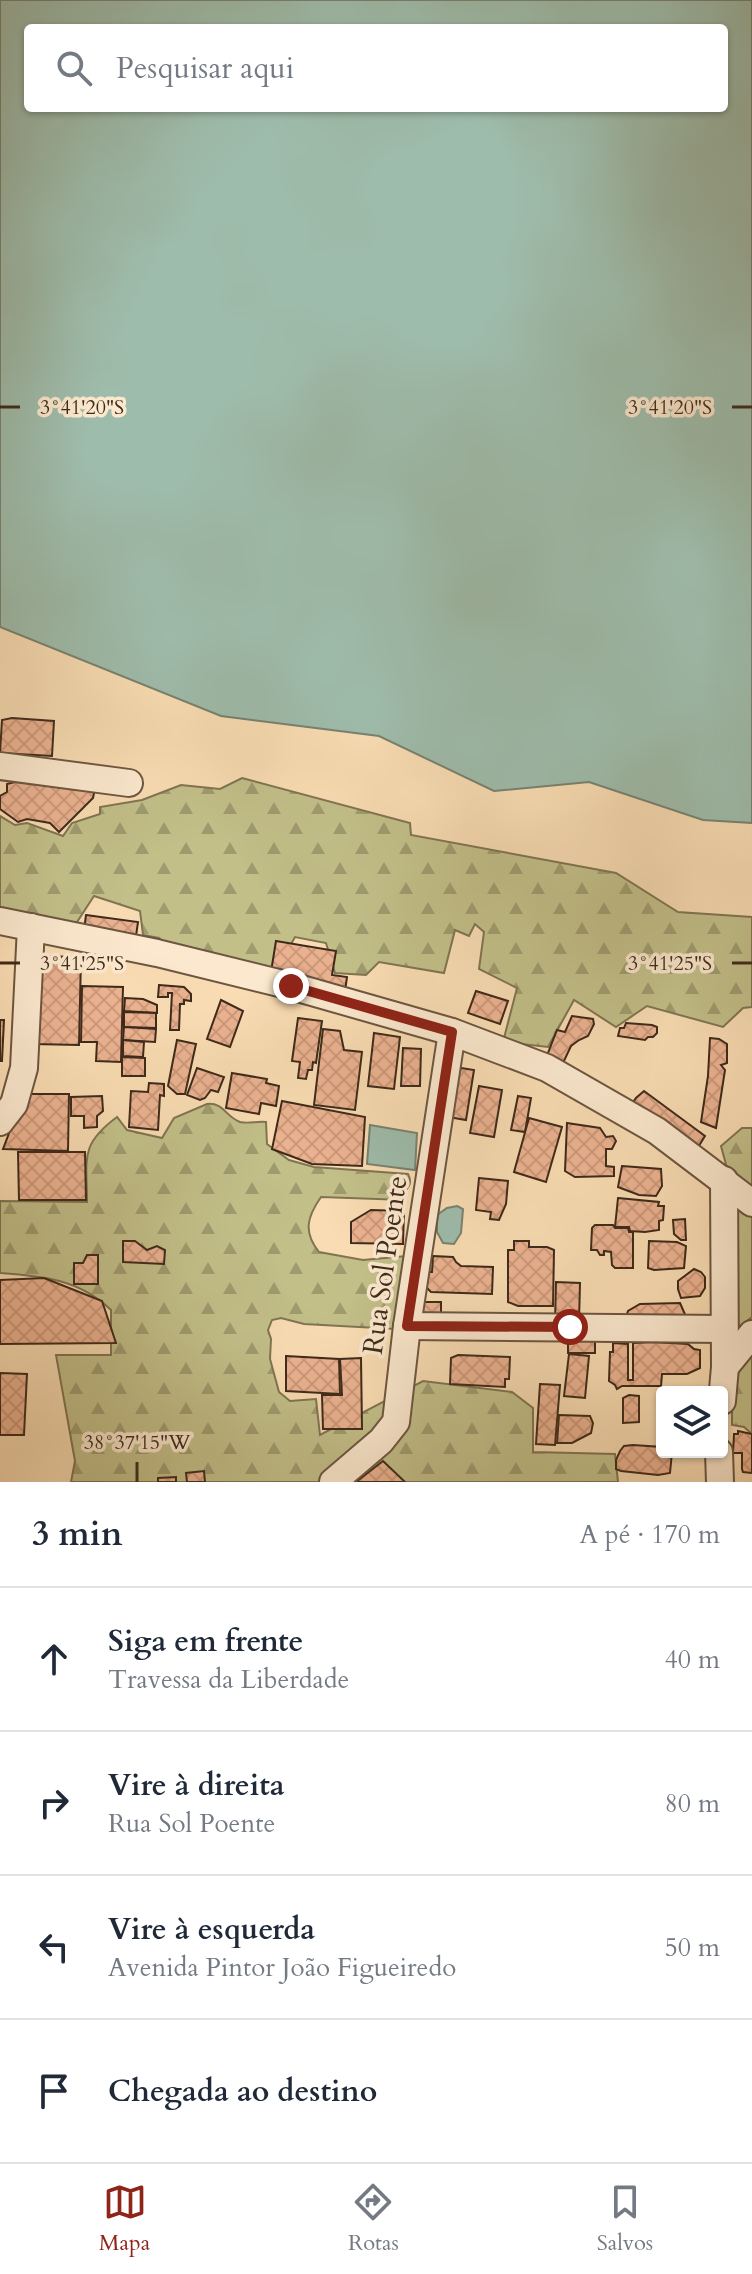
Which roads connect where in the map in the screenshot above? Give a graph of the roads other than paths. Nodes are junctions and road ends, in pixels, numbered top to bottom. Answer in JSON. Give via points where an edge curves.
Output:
{"nodes":[{"id":1,"x":0,"y":766,"type":"edge"},
{"id":2,"x":129,"y":783,"type":"dead end"},
{"id":3,"x":0,"y":921,"type":"edge"},
{"id":4,"x":31,"y":927,"type":"junction"},
{"id":5,"x":452,"y":1032,"type":"junction"},
{"id":6,"x":0,"y":1122,"type":"edge"},
{"id":7,"x":724,"y":1180,"type":"junction"},
{"id":8,"x":752,"y":1203,"type":"edge"},
{"id":9,"x":407,"y":1326,"type":"junction"},
{"id":10,"x":724,"y":1329,"type":"junction"},
{"id":11,"x":752,"y":1334,"type":"edge"},
{"id":12,"x":725,"y":1367,"type":"junction"},
{"id":13,"x":723,"y":1386,"type":"edge"},
{"id":14,"x":719,"y":1458,"type":"edge"},
{"id":15,"x":333,"y":1482,"type":"edge"},
{"id":16,"x":720,"y":1482,"type":"edge"}],
"edges":[{"from":1,"to":2,"type":"street"},
{"from":3,"to":4,"type":"street"},
{"from":4,"to":5,"type":"street","via":[[291,986]]},
{"from":4,"to":6,"type":"street","via":[[24,1068],[14,1104]]},
{"from":5,"to":7,"type":"street","via":[[547,1068],[657,1131]]},
{"from":5,"to":9,"type":"street","name":"Rua Sol Poente"},
{"from":7,"to":8,"type":"street"},
{"from":7,"to":10,"type":"street"},
{"from":9,"to":10,"type":"street"},
{"from":9,"to":15,"type":"street","name":"Rua Sol Poente","via":[[396,1422]]},
{"from":10,"to":12,"type":"street"},
{"from":11,"to":12,"type":"street"},
{"from":12,"to":13,"type":"street"},
{"from":14,"to":16,"type":"street"}]}
